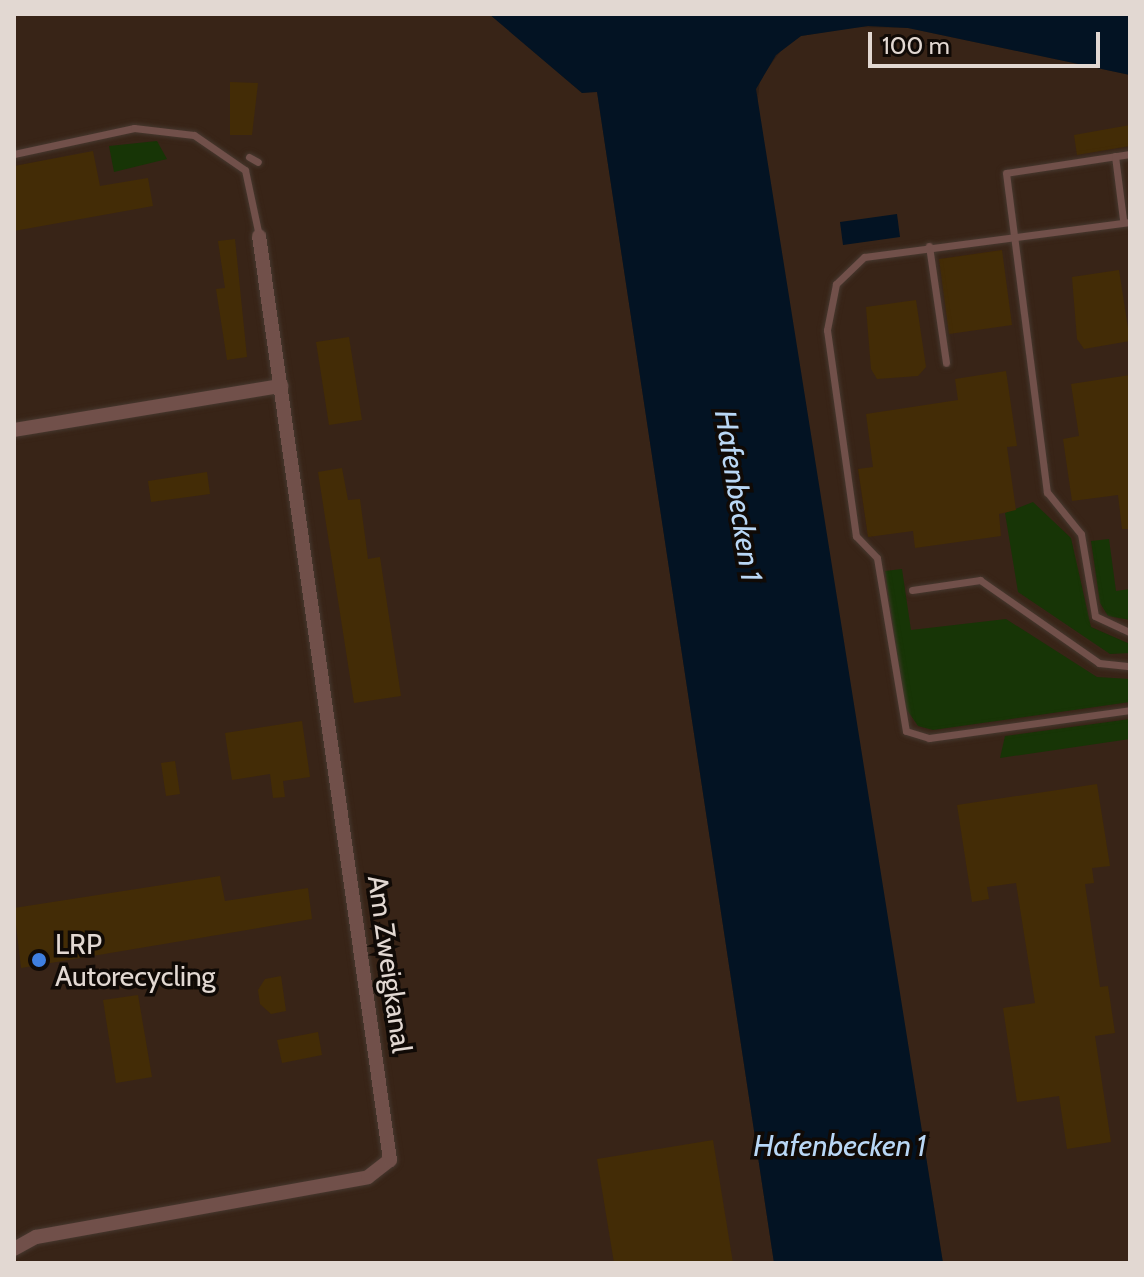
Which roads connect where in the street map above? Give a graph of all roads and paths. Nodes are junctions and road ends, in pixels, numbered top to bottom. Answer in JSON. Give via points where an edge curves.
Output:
{"nodes":[{"id":1,"x":14,"y":154,"type":"edge"},
{"id":2,"x":1130,"y":154,"type":"edge"},
{"id":3,"x":1115,"y":156,"type":"junction"},
{"id":4,"x":249,"y":157,"type":"dead end"},
{"id":5,"x":258,"y":162,"type":"dead end"},
{"id":6,"x":1126,"y":221,"type":"edge"},
{"id":7,"x":1014,"y":233,"type":"junction"},
{"id":8,"x":259,"y":236,"type":"joint"},
{"id":9,"x":929,"y":246,"type":"junction"},
{"id":10,"x":946,"y":363,"type":"dead end"},
{"id":11,"x":281,"y":386,"type":"junction"},
{"id":12,"x":14,"y":430,"type":"edge"},
{"id":13,"x":912,"y":590,"type":"dead end"},
{"id":14,"x":1130,"y":632,"type":"edge"},
{"id":15,"x":1130,"y":666,"type":"edge"},
{"id":16,"x":1130,"y":710,"type":"edge"},
{"id":17,"x":14,"y":1249,"type":"edge"}],
"edges":[{"from":1,"to":8,"type":"lane","via":[[134,128],[194,135],[245,170]]},
{"from":2,"to":3,"type":"lane"},
{"from":3,"to":6,"type":"lane"},
{"from":3,"to":7,"type":"lane","via":[[1006,173]]},
{"from":4,"to":5,"type":"lane"},
{"from":6,"to":7,"type":"lane"},
{"from":7,"to":9,"type":"lane"},
{"from":7,"to":14,"type":"lane","via":[[1047,492],[1081,534],[1095,616]]},
{"from":8,"to":11,"type":"street","name":"Am Zweigkanal"},
{"from":9,"to":10,"type":"lane"},
{"from":9,"to":16,"type":"lane","via":[[853,263],[836,284],[827,323],[856,536],[877,558],[901,722],[913,736],[929,738]]},
{"from":11,"to":12,"type":"street"},
{"from":11,"to":17,"type":"street","name":"Am Zweigkanal","via":[[390,1160],[368,1177],[36,1237]]},
{"from":13,"to":15,"type":"lane","via":[[980,580],[1099,663]]}]}
